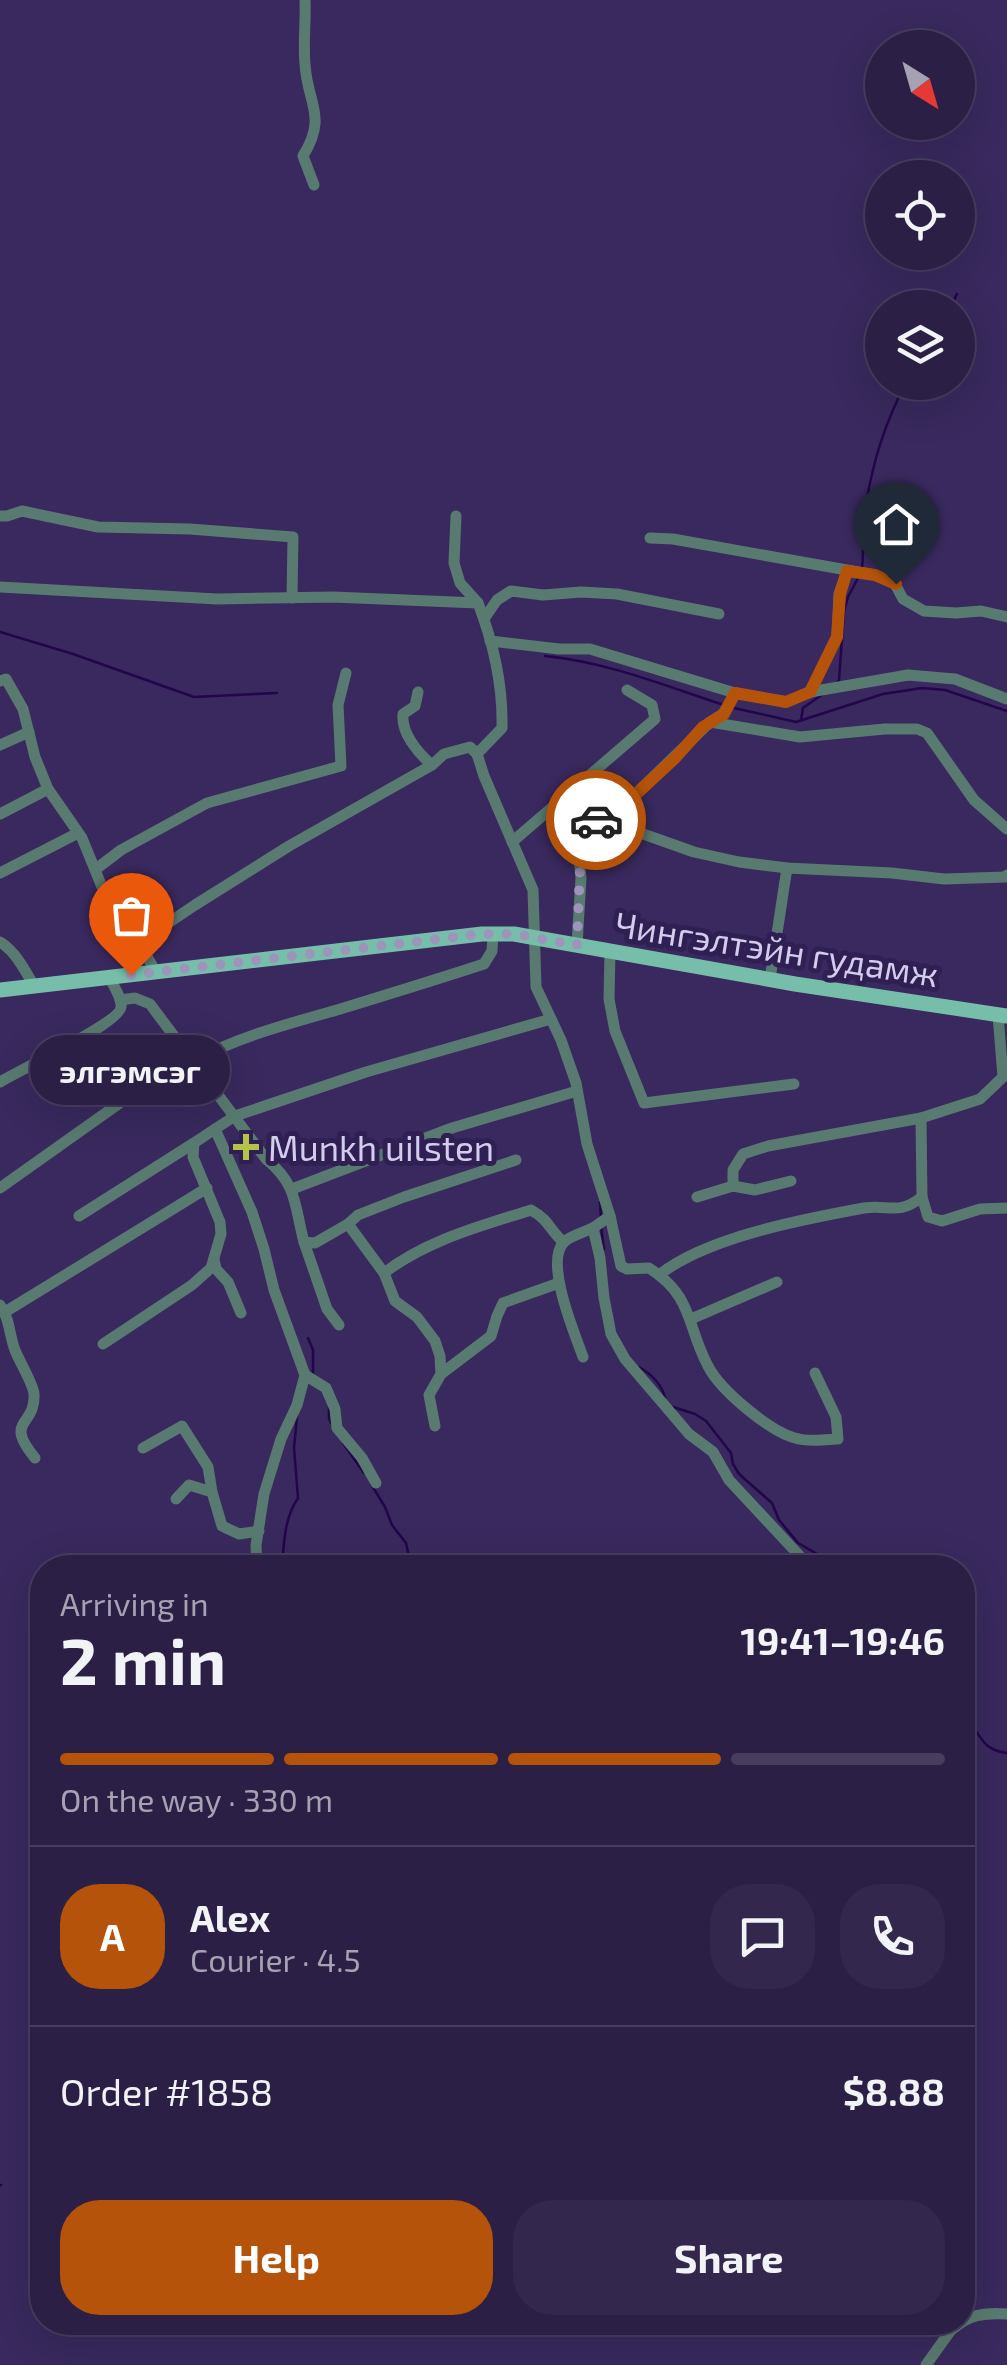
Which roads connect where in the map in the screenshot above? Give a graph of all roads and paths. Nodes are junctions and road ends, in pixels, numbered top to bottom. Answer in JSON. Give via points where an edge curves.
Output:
{"nodes":[{"id":1,"x":305,"y":0,"type":"edge"},
{"id":2,"x":314,"y":185,"type":"dead end"},
{"id":3,"x":0,"y":516,"type":"edge"},
{"id":4,"x":456,"y":516,"type":"dead end"},
{"id":5,"x":650,"y":538,"type":"dead end"},
{"id":6,"x":847,"y":571,"type":"junction"},
{"id":7,"x":0,"y":587,"type":"edge"},
{"id":8,"x":292,"y":598,"type":"junction"},
{"id":9,"x":478,"y":603,"type":"junction"},
{"id":10,"x":719,"y":614,"type":"dead end"},
{"id":11,"x":1007,"y":616,"type":"edge"},
{"id":12,"x":484,"y":619,"type":"junction"},
{"id":13,"x":490,"y":641,"type":"junction"},
{"id":14,"x":346,"y":673,"type":"dead end"},
{"id":15,"x":0,"y":681,"type":"edge"},
{"id":16,"x":627,"y":690,"type":"dead end"},
{"id":17,"x":418,"y":692,"type":"dead end"},
{"id":18,"x":810,"y":692,"type":"junction"},
{"id":19,"x":735,"y":693,"type":"junction"},
{"id":20,"x":1007,"y":699,"type":"edge"},
{"id":21,"x":710,"y":722,"type":"junction"},
{"id":22,"x":29,"y":732,"type":"junction"},
{"id":23,"x":0,"y":745,"type":"edge"},
{"id":24,"x":477,"y":754,"type":"junction"},
{"id":25,"x":432,"y":765,"type":"junction"},
{"id":26,"x":48,"y":789,"type":"junction"},
{"id":27,"x":0,"y":814,"type":"edge"},
{"id":28,"x":593,"y":822,"type":"junction"},
{"id":29,"x":1007,"y":829,"type":"edge"},
{"id":30,"x":78,"y":833,"type":"junction"},
{"id":31,"x":512,"y":842,"type":"junction"},
{"id":32,"x":787,"y":868,"type":"junction"},
{"id":33,"x":96,"y":869,"type":"junction"},
{"id":34,"x":0,"y":873,"type":"edge"},
{"id":35,"x":1007,"y":875,"type":"edge"},
{"id":36,"x":493,"y":934,"type":"junction"},
{"id":37,"x":536,"y":937,"type":"junction"},
{"id":38,"x":0,"y":942,"type":"edge"},
{"id":39,"x":577,"y":945,"type":"junction"},
{"id":40,"x":144,"y":950,"type":"junction"},
{"id":41,"x":610,"y":951,"type":"junction"},
{"id":42,"x":156,"y":972,"type":"junction"},
{"id":43,"x":109,"y":977,"type":"junction"},
{"id":44,"x":770,"y":980,"type":"junction"},
{"id":45,"x":34,"y":986,"type":"junction"},
{"id":46,"x":0,"y":990,"type":"edge"},
{"id":47,"x":120,"y":1000,"type":"junction"},
{"id":48,"x":1003,"y":1016,"type":"edge"},
{"id":49,"x":551,"y":1019,"type":"junction"},
{"id":50,"x":175,"y":1040,"type":"junction"},
{"id":51,"x":192,"y":1062,"type":"junction"},
{"id":52,"x":0,"y":1082,"type":"edge"},
{"id":53,"x":794,"y":1084,"type":"dead end"},
{"id":54,"x":577,"y":1091,"type":"junction"},
{"id":55,"x":236,"y":1116,"type":"junction"},
{"id":56,"x":921,"y":1118,"type":"junction"},
{"id":57,"x":215,"y":1130,"type":"junction"},
{"id":58,"x":194,"y":1143,"type":"junction"},
{"id":59,"x":516,"y":1160,"type":"dead end"},
{"id":60,"x":792,"y":1181,"type":"dead end"},
{"id":61,"x":733,"y":1186,"type":"junction"},
{"id":62,"x":0,"y":1188,"type":"edge"},
{"id":63,"x":207,"y":1188,"type":"junction"},
{"id":64,"x":292,"y":1189,"type":"junction"},
{"id":65,"x":697,"y":1196,"type":"dead end"},
{"id":66,"x":922,"y":1197,"type":"junction"},
{"id":67,"x":1007,"y":1208,"type":"edge"},
{"id":68,"x":79,"y":1216,"type":"dead end"},
{"id":69,"x":610,"y":1216,"type":"junction"},
{"id":70,"x":348,"y":1224,"type":"junction"},
{"id":71,"x":592,"y":1228,"type":"junction"},
{"id":72,"x":304,"y":1242,"type":"junction"},
{"id":73,"x":563,"y":1242,"type":"junction"},
{"id":74,"x":214,"y":1258,"type":"junction"},
{"id":75,"x":384,"y":1273,"type":"junction"},
{"id":76,"x":660,"y":1275,"type":"junction"},
{"id":77,"x":559,"y":1282,"type":"junction"},
{"id":78,"x":776,"y":1282,"type":"dead end"},
{"id":79,"x":3,"y":1308,"type":"edge"},
{"id":80,"x":241,"y":1313,"type":"dead end"},
{"id":81,"x":691,"y":1319,"type":"junction"},
{"id":82,"x":339,"y":1325,"type":"dead end"},
{"id":83,"x":103,"y":1344,"type":"dead end"},
{"id":84,"x":584,"y":1357,"type":"dead end"},
{"id":85,"x":815,"y":1373,"type":"dead end"},
{"id":86,"x":441,"y":1374,"type":"junction"},
{"id":87,"x":305,"y":1375,"type":"junction"},
{"id":88,"x":435,"y":1426,"type":"dead end"},
{"id":89,"x":142,"y":1448,"type":"dead end"},
{"id":90,"x":35,"y":1458,"type":"dead end"},
{"id":91,"x":376,"y":1483,"type":"dead end"},
{"id":92,"x":212,"y":1492,"type":"junction"},
{"id":93,"x":176,"y":1498,"type":"dead end"},
{"id":94,"x":259,"y":1532,"type":"junction"},
{"id":95,"x":258,"y":1555,"type":"edge"},
{"id":96,"x":799,"y":1555,"type":"edge"},
{"id":97,"x":1007,"y":2314,"type":"edge"},
{"id":98,"x":975,"y":2316,"type":"edge"},
{"id":99,"x":948,"y":2335,"type":"edge"},
{"id":100,"x":926,"y":2365,"type":"edge"}],
"edges":[{"from":1,"to":2,"type":"street","via":[[305,68],[316,115],[303,156]]},
{"from":3,"to":8,"type":"street","via":[[22,510],[98,527],[294,537]]},
{"from":4,"to":9,"type":"street","via":[[454,563],[460,583]]},
{"from":5,"to":6,"type":"street"},
{"from":6,"to":11,"type":"street","via":[[896,584],[903,599],[924,611]]},
{"from":6,"to":18,"type":"street","via":[[837,637]]},
{"from":7,"to":8,"type":"street"},
{"from":8,"to":9,"type":"street"},
{"from":9,"to":12,"type":"street"},
{"from":10,"to":12,"type":"street","via":[[617,594],[511,592]]},
{"from":12,"to":13,"type":"street"},
{"from":13,"to":19,"type":"street","via":[[590,649]]},
{"from":13,"to":24,"type":"street","via":[[502,728]]},
{"from":14,"to":33,"type":"street","via":[[338,704],[342,766],[207,803]]},
{"from":15,"to":22,"type":"street","via":[[6,679],[15,692]]},
{"from":16,"to":31,"type":"street","via":[[652,706],[655,719]]},
{"from":17,"to":25,"type":"street","via":[[402,722]]},
{"from":18,"to":19,"type":"street","via":[[786,702]]},
{"from":18,"to":20,"type":"street","via":[[908,675],[955,679]]},
{"from":19,"to":21,"type":"street","via":[[724,714]]},
{"from":21,"to":28,"type":"street","via":[[620,809]]},
{"from":21,"to":29,"type":"street","via":[[800,737],[917,729],[974,800]]},
{"from":22,"to":23,"type":"street"},
{"from":22,"to":26,"type":"street"},
{"from":24,"to":25,"type":"street","via":[[470,747]]},
{"from":24,"to":31,"type":"street"},
{"from":25,"to":40,"type":"street","via":[[195,905],[148,936]]},
{"from":26,"to":27,"type":"street"},
{"from":26,"to":30,"type":"street"},
{"from":28,"to":32,"type":"street","via":[[694,852]]},
{"from":28,"to":39,"type":"street","via":[[579,858]]},
{"from":30,"to":33,"type":"street"},
{"from":30,"to":34,"type":"street"},
{"from":31,"to":37,"type":"street","via":[[533,890]]},
{"from":32,"to":35,"type":"street","via":[[944,879]]},
{"from":32,"to":44,"type":"street"},
{"from":33,"to":40,"type":"street"},
{"from":36,"to":37,"type":"main road","name":"Чингэлтэйн гудамж"},
{"from":36,"to":42,"type":"main road","name":"Чингэлтэйн гудамж"},
{"from":36,"to":51,"type":"street","via":[[484,964],[280,1026]]},
{"from":37,"to":39,"type":"main road","name":"Чингэлтэйн гудамж"},
{"from":37,"to":49,"type":"street","via":[[536,988]]},
{"from":38,"to":45,"type":"street"},
{"from":39,"to":41,"type":"main road","name":"Чингэлтэйн гудамж"},
{"from":40,"to":42,"type":"street"},
{"from":41,"to":44,"type":"main road","name":"Чингэлтэйн гудамж"},
{"from":41,"to":53,"type":"street","via":[[615,1031],[644,1103]]},
{"from":42,"to":43,"type":"main road","name":"Чингэлтэйн гудамж"},
{"from":43,"to":45,"type":"main road","name":"Чингэлтэйн гудамж"},
{"from":43,"to":47,"type":"street"},
{"from":44,"to":48,"type":"main road","name":"Чингэлтэйн гудамж"},
{"from":45,"to":46,"type":"main road","name":"Чингэлтэйн гудамж"},
{"from":47,"to":50,"type":"street","via":[[145,1001]]},
{"from":47,"to":52,"type":"street","via":[[121,1011],[90,1034]]},
{"from":48,"to":56,"type":"street","via":[[1003,1077],[980,1099]]},
{"from":49,"to":54,"type":"street"},
{"from":49,"to":55,"type":"street"},
{"from":50,"to":51,"type":"street"},
{"from":50,"to":62,"type":"street","via":[[164,1050],[162,1072]]},
{"from":51,"to":55,"type":"street"},
{"from":54,"to":64,"type":"street","via":[[452,1128]]},
{"from":54,"to":69,"type":"street"},
{"from":55,"to":57,"type":"street"},
{"from":55,"to":64,"type":"street"},
{"from":56,"to":61,"type":"street","via":[[743,1154],[732,1170]]},
{"from":56,"to":66,"type":"street"},
{"from":57,"to":58,"type":"street"},
{"from":57,"to":87,"type":"street","via":[[252,1212]]},
{"from":58,"to":63,"type":"street","via":[[193,1158]]},
{"from":58,"to":68,"type":"street"},
{"from":59,"to":70,"type":"street","via":[[389,1203]]},
{"from":60,"to":61,"type":"street","via":[[754,1190]]},
{"from":61,"to":65,"type":"street"},
{"from":63,"to":74,"type":"street","via":[[220,1222]]},
{"from":63,"to":79,"type":"street"},
{"from":64,"to":72,"type":"street"},
{"from":66,"to":67,"type":"street","via":[[928,1217],[942,1221]]},
{"from":66,"to":76,"type":"street","via":[[911,1206],[798,1220],[675,1262]]},
{"from":69,"to":71,"type":"street"},
{"from":69,"to":76,"type":"street","via":[[621,1266]]},
{"from":70,"to":72,"type":"street"},
{"from":70,"to":75,"type":"street"},
{"from":71,"to":73,"type":"street"},
{"from":71,"to":96,"type":"street","via":[[611,1334],[625,1359]]},
{"from":72,"to":82,"type":"street","via":[[326,1309]]},
{"from":73,"to":75,"type":"street","via":[[531,1210],[403,1258]]},
{"from":73,"to":77,"type":"street"},
{"from":74,"to":80,"type":"street"},
{"from":74,"to":83,"type":"street","via":[[192,1285]]},
{"from":75,"to":86,"type":"street","via":[[395,1301],[435,1341]]},
{"from":76,"to":81,"type":"street"},
{"from":77,"to":84,"type":"street"},
{"from":77,"to":86,"type":"street","via":[[504,1303],[491,1336]]},
{"from":78,"to":81,"type":"street"},
{"from":79,"to":90,"type":"street","via":[[34,1393],[20,1430]]},
{"from":81,"to":85,"type":"street","via":[[708,1367],[759,1420],[798,1439],[838,1439],[836,1417]]},
{"from":86,"to":88,"type":"street","via":[[429,1395]]},
{"from":87,"to":91,"type":"street","via":[[326,1388],[337,1428]]},
{"from":87,"to":94,"type":"street","via":[[264,1494]]},
{"from":89,"to":92,"type":"street","via":[[182,1426],[208,1467]]},
{"from":92,"to":93,"type":"street","via":[[190,1485]]},
{"from":92,"to":94,"type":"street","via":[[222,1526],[239,1534]]},
{"from":94,"to":95,"type":"street"},
{"from":97,"to":98,"type":"street"},
{"from":99,"to":100,"type":"street"}]}
